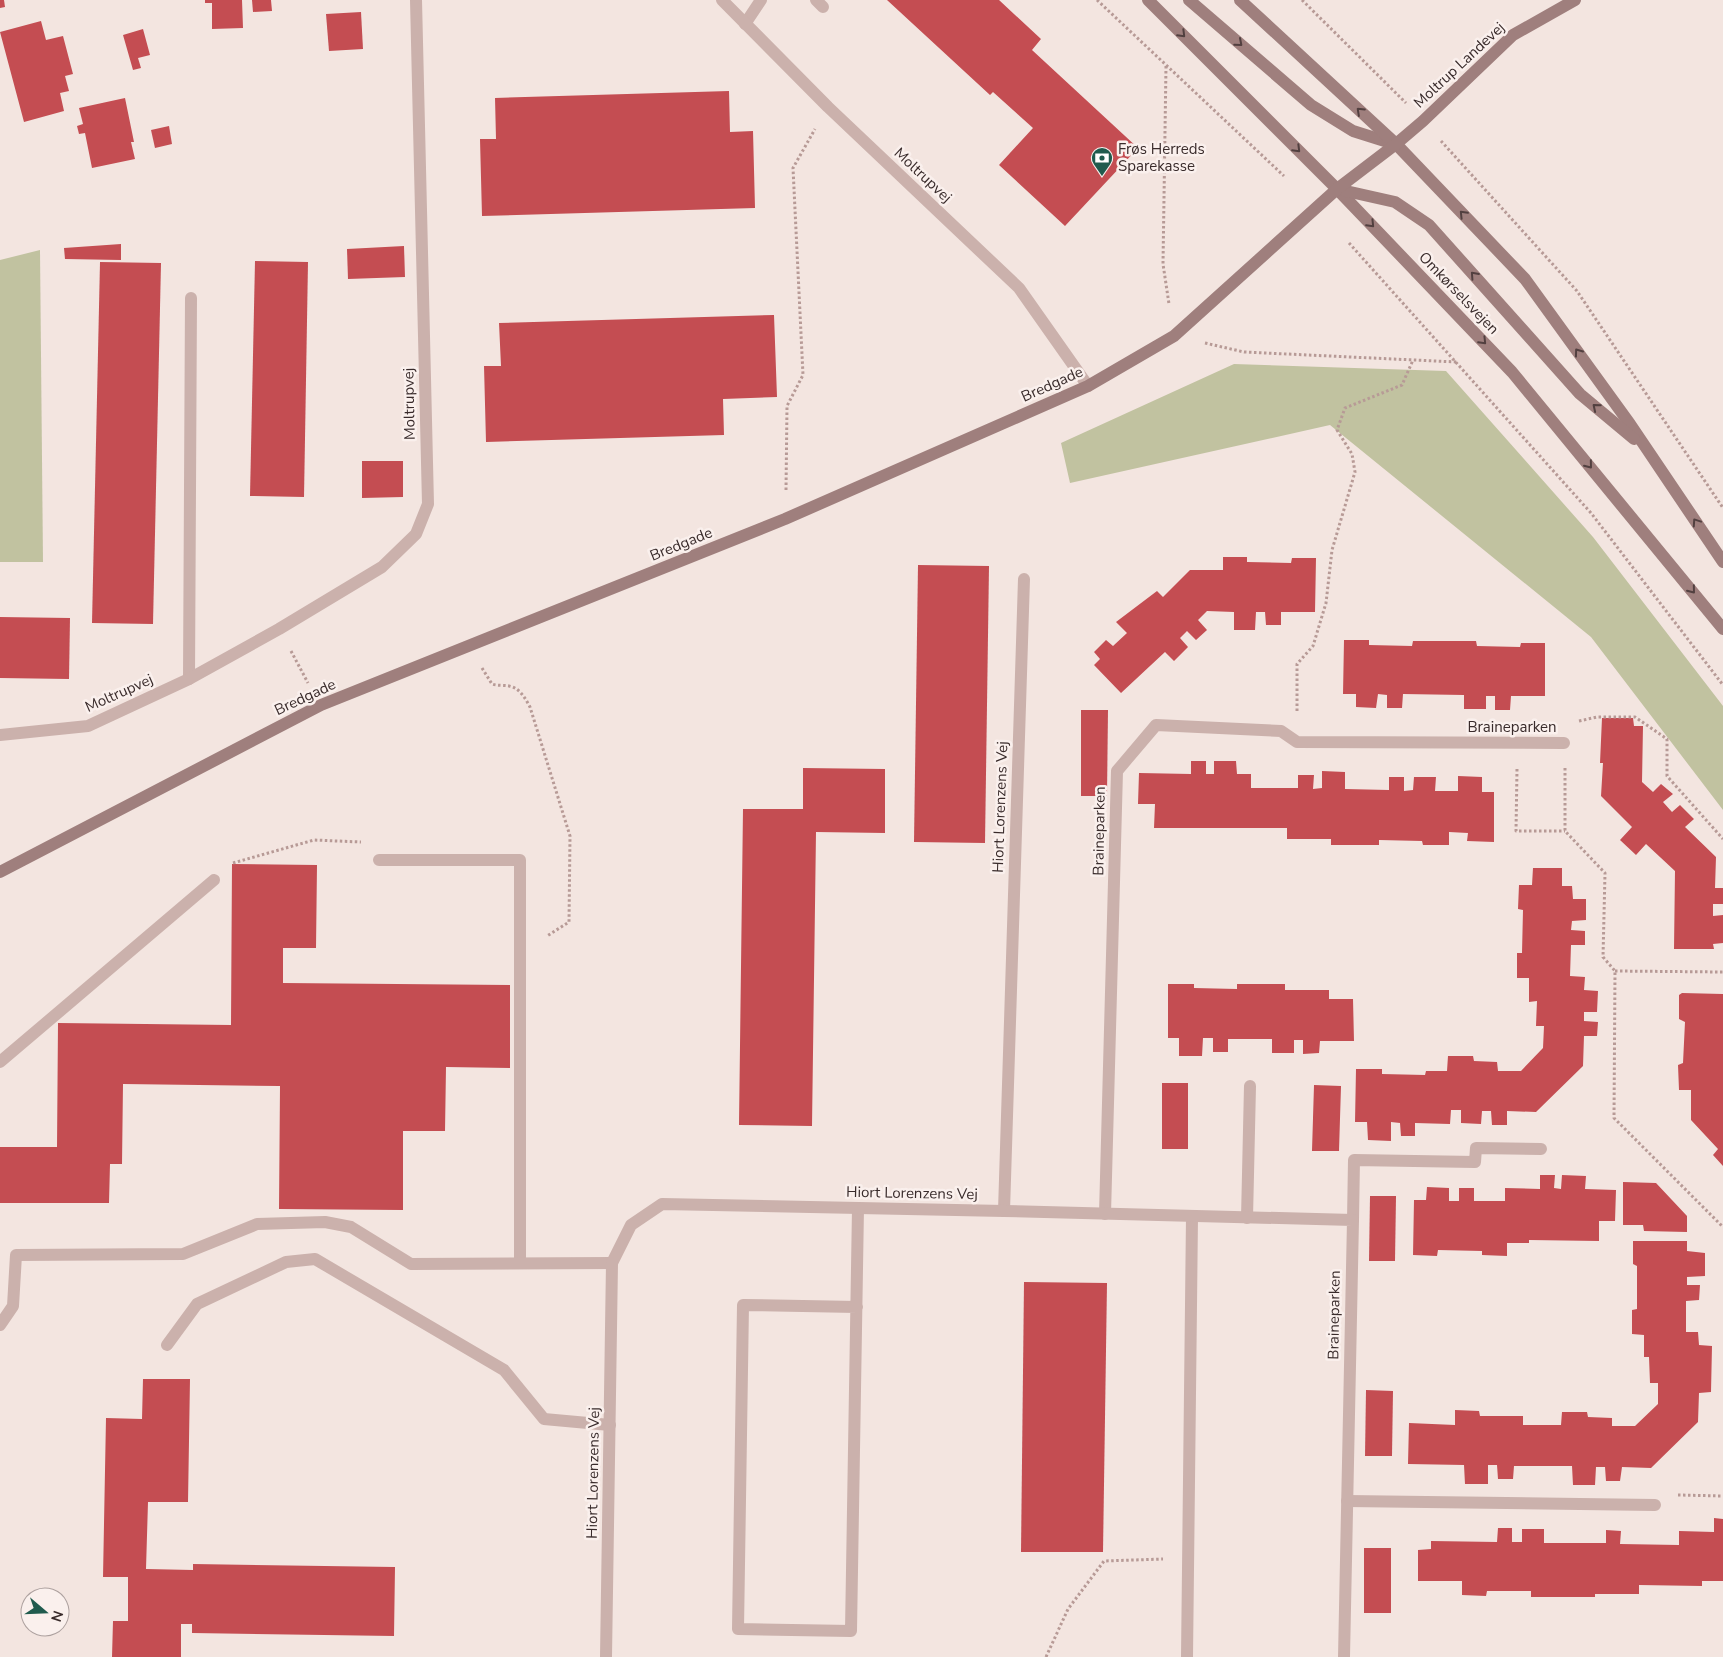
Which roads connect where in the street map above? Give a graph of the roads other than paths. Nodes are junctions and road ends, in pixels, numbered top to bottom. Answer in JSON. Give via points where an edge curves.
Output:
{"nodes":[{"id":1,"x":416,"y":0,"type":"edge"},
{"id":2,"x":722,"y":0,"type":"edge"},
{"id":3,"x":761,"y":0,"type":"edge"},
{"id":4,"x":1148,"y":0,"type":"edge"},
{"id":5,"x":1189,"y":0,"type":"edge"},
{"id":6,"x":1240,"y":0,"type":"edge"},
{"id":7,"x":1575,"y":0,"type":"edge"},
{"id":8,"x":745,"y":24,"type":"junction"},
{"id":9,"x":1396,"y":144,"type":"junction"},
{"id":10,"x":1337,"y":189,"type":"junction"},
{"id":11,"x":191,"y":298,"type":"dead end"},
{"id":12,"x":1088,"y":386,"type":"junction"},
{"id":13,"x":1647,"y":449,"type":"junction"},
{"id":14,"x":1723,"y":562,"type":"edge"},
{"id":15,"x":1024,"y":579,"type":"dead end"},
{"id":16,"x":1723,"y":628,"type":"edge"},
{"id":17,"x":189,"y":679,"type":"junction"},
{"id":18,"x":0,"y":735,"type":"edge"},
{"id":19,"x":1564,"y":743,"type":"road end"},
{"id":20,"x":379,"y":860,"type":"road end"},
{"id":21,"x":0,"y":872,"type":"edge"},
{"id":22,"x":214,"y":880,"type":"road end"},
{"id":23,"x":0,"y":1062,"type":"edge"},
{"id":24,"x":1250,"y":1086,"type":"dead end"},
{"id":25,"x":1541,"y":1149,"type":"dead end"},
{"id":26,"x":858,"y":1208,"type":"junction"},
{"id":27,"x":1004,"y":1211,"type":"junction"},
{"id":28,"x":1105,"y":1214,"type":"junction"},
{"id":29,"x":1192,"y":1217,"type":"junction"},
{"id":30,"x":1247,"y":1218,"type":"junction"},
{"id":31,"x":1353,"y":1220,"type":"junction"},
{"id":32,"x":520,"y":1263,"type":"junction"},
{"id":33,"x":612,"y":1263,"type":"junction"},
{"id":34,"x":857,"y":1307,"type":"junction"},
{"id":35,"x":0,"y":1326,"type":"edge"},
{"id":36,"x":167,"y":1345,"type":"dead end"},
{"id":37,"x":610,"y":1425,"type":"junction"},
{"id":38,"x":1347,"y":1501,"type":"junction"},
{"id":39,"x":1654,"y":1505,"type":"road end"},
{"id":40,"x":606,"y":1657,"type":"edge"},
{"id":41,"x":1187,"y":1657,"type":"edge"},
{"id":42,"x":1344,"y":1657,"type":"edge"}],
"edges":[{"from":1,"to":17,"type":"street","name":"Moltrupvej","via":[[428,504],[416,534],[382,567]]},
{"from":2,"to":8,"type":"street","name":"Moltrupvej"},
{"from":3,"to":8,"type":"street"},
{"from":4,"to":10,"type":"main road","name":"Omkørselsvejen","one_way":true},
{"from":5,"to":9,"type":"main road","one_way":true,"via":[[1311,105],[1353,131]]},
{"from":9,"to":6,"type":"main road","one_way":true},
{"from":7,"to":9,"type":"main road","name":"Moltrup Landevej","via":[[1513,35]]},
{"from":8,"to":12,"type":"street","name":"Moltrupvej","via":[[1019,288]]},
{"from":9,"to":10,"type":"main road","name":"Moltrup Landevej"},
{"from":13,"to":9,"type":"main road","one_way":true,"via":[[1525,279]]},
{"from":10,"to":12,"type":"main road","name":"Bredgade","via":[[1174,336]]},
{"from":13,"to":10,"type":"main road","one_way":true,"via":[[1580,394],[1429,225],[1395,202]]},
{"from":10,"to":16,"type":"main road","name":"Omkørselsvejen","one_way":true,"via":[[1512,372]]},
{"from":11,"to":17,"type":"street"},
{"from":12,"to":21,"type":"main road","name":"Bredgade","via":[[786,519],[321,705]]},
{"from":14,"to":13,"type":"main road","one_way":true},
{"from":15,"to":27,"type":"street","name":"Hiort Lorenzens Vej"},
{"from":17,"to":18,"type":"street","name":"Moltrupvej","via":[[88,726]]},
{"from":19,"to":28,"type":"street","name":"Braineparken","via":[[1297,742],[1282,731],[1156,725],[1116,771]]},
{"from":20,"to":32,"type":"street","via":[[520,860]]},
{"from":22,"to":23,"type":"street"},
{"from":24,"to":30,"type":"street"},
{"from":25,"to":31,"type":"street","name":"Braineparken","via":[[1476,1148],[1475,1162],[1354,1160]]},
{"from":26,"to":27,"type":"street","name":"Hiort Lorenzens Vej"},
{"from":26,"to":33,"type":"street","name":"Hiort Lorenzens Vej","via":[[662,1204],[631,1225]]},
{"from":26,"to":34,"type":"street"},
{"from":27,"to":28,"type":"street"},
{"from":28,"to":29,"type":"street"},
{"from":29,"to":30,"type":"street"},
{"from":29,"to":41,"type":"street"},
{"from":30,"to":31,"type":"street"},
{"from":31,"to":38,"type":"street","name":"Braineparken"},
{"from":32,"to":33,"type":"street"},
{"from":32,"to":35,"type":"street","via":[[411,1264],[352,1228],[325,1222],[257,1224],[183,1254],[16,1255],[13,1306]]},
{"from":33,"to":37,"type":"street","name":"Hiort Lorenzens Vej"},
{"from":34,"to":34,"type":"street","via":[[851,1631],[738,1629],[743,1305]]},
{"from":36,"to":37,"type":"street","via":[[196,1304],[286,1262],[315,1259],[504,1370],[544,1419]]},
{"from":37,"to":40,"type":"street","name":"Hiort Lorenzens Vej"},
{"from":38,"to":39,"type":"street"},
{"from":38,"to":42,"type":"street","name":"Braineparken"}]}
